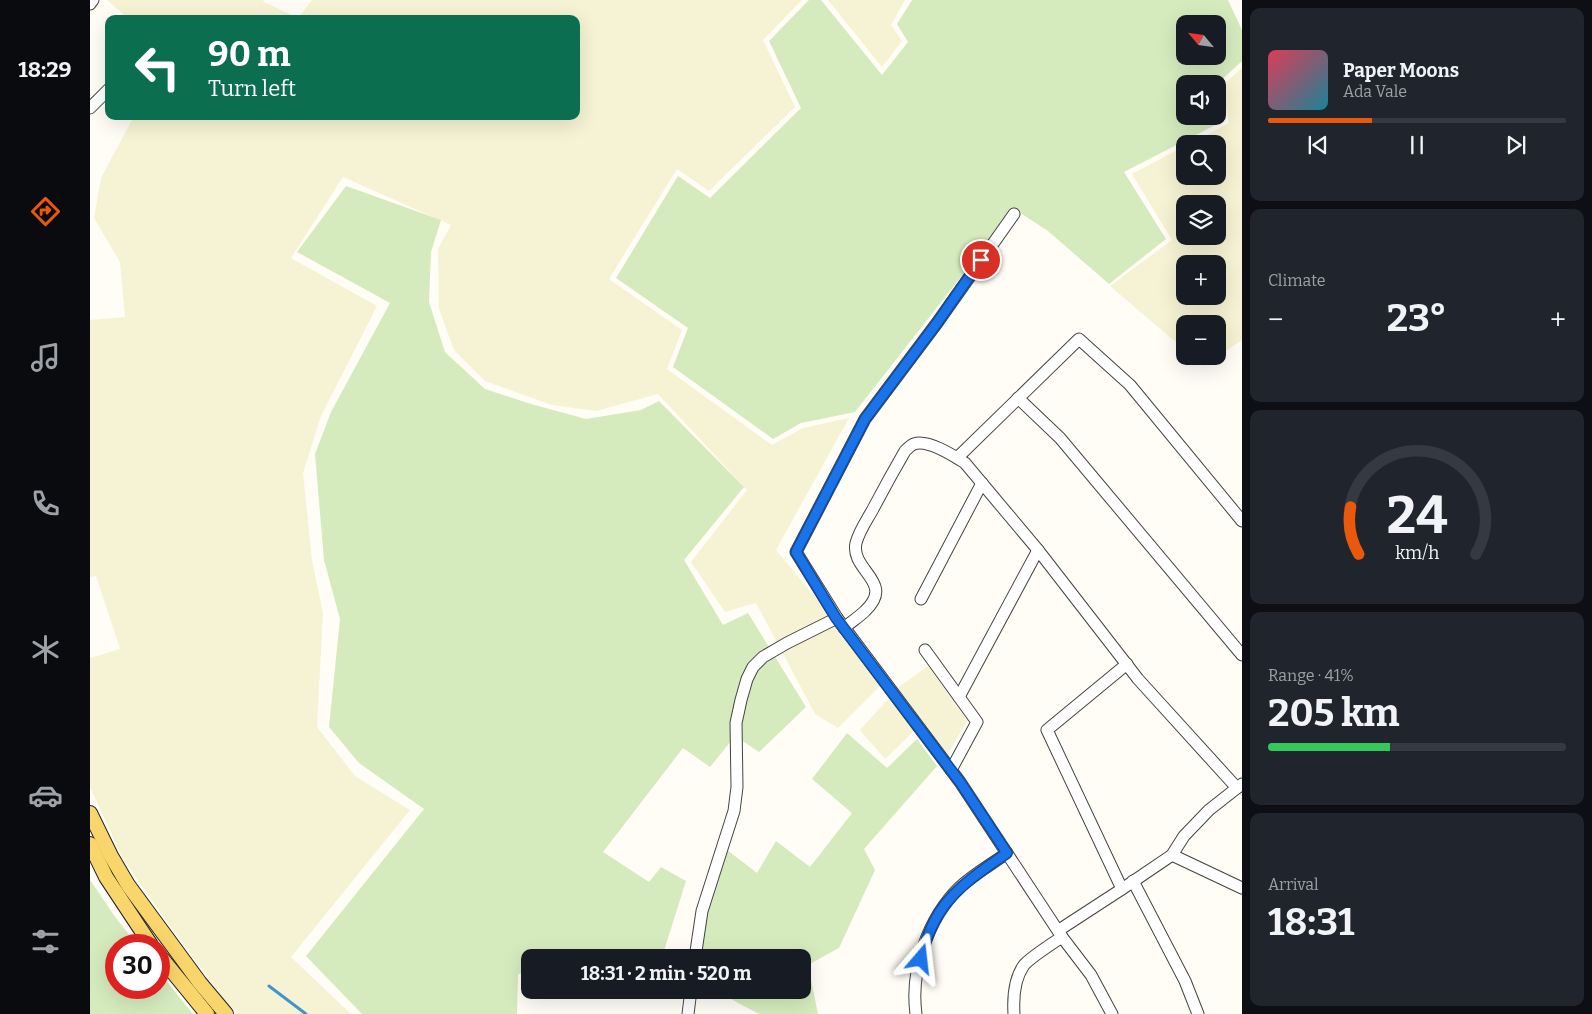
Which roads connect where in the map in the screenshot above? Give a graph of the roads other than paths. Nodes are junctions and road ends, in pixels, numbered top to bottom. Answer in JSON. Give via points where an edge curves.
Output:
{"nodes":[{"id":1,"x":93,"y":0,"type":"edge"},
{"id":2,"x":90,"y":4,"type":"edge"},
{"id":3,"x":105,"y":93,"type":"edge"},
{"id":4,"x":90,"y":108,"type":"edge"},
{"id":5,"x":1014,"y":214,"type":"dead end"},
{"id":6,"x":1018,"y":398,"type":"junction"},
{"id":7,"x":957,"y":458,"type":"junction"},
{"id":8,"x":982,"y":483,"type":"junction"},
{"id":9,"x":1242,"y":522,"type":"edge"},
{"id":10,"x":1038,"y":550,"type":"junction"},
{"id":11,"x":921,"y":599,"type":"dead end"},
{"id":12,"x":840,"y":623,"type":"junction"},
{"id":13,"x":925,"y":650,"type":"dead end"},
{"id":14,"x":1242,"y":655,"type":"edge"},
{"id":15,"x":1127,"y":664,"type":"junction"},
{"id":16,"x":959,"y":697,"type":"junction"},
{"id":17,"x":951,"y":770,"type":"junction"},
{"id":18,"x":1239,"y":786,"type":"edge"},
{"id":19,"x":90,"y":813,"type":"edge"},
{"id":20,"x":90,"y":844,"type":"edge"},
{"id":21,"x":1007,"y":853,"type":"junction"},
{"id":22,"x":1172,"y":855,"type":"junction"},
{"id":23,"x":1133,"y":881,"type":"junction"},
{"id":24,"x":1242,"y":888,"type":"edge"},
{"id":25,"x":1122,"y":889,"type":"junction"},
{"id":26,"x":1060,"y":933,"type":"junction"},
{"id":27,"x":144,"y":934,"type":"edge"},
{"id":28,"x":696,"y":949,"type":"edge"},
{"id":29,"x":170,"y":969,"type":"edge"},
{"id":30,"x":690,"y":999,"type":"edge"},
{"id":31,"x":207,"y":1014,"type":"edge"},
{"id":32,"x":226,"y":1014,"type":"edge"},
{"id":33,"x":688,"y":1014,"type":"edge"},
{"id":34,"x":916,"y":1014,"type":"edge"},
{"id":35,"x":1014,"y":1014,"type":"edge"},
{"id":36,"x":1112,"y":1014,"type":"edge"},
{"id":37,"x":1198,"y":1014,"type":"edge"}],
"edges":[{"from":1,"to":2,"type":"street"},
{"from":3,"to":4,"type":"street"},
{"from":5,"to":12,"type":"street","via":[[865,419],[796,552]]},
{"from":6,"to":7,"type":"street"},
{"from":6,"to":9,"type":"street","via":[[1079,339],[1130,385]]},
{"from":6,"to":14,"type":"street","via":[[1060,438]]},
{"from":7,"to":8,"type":"street"},
{"from":7,"to":12,"type":"street","via":[[920,443],[904,451],[856,544],[858,560],[874,580],[875,597],[865,611]]},
{"from":8,"to":10,"type":"street"},
{"from":8,"to":11,"type":"street"},
{"from":10,"to":15,"type":"street"},
{"from":10,"to":16,"type":"street"},
{"from":12,"to":17,"type":"street"},
{"from":12,"to":28,"type":"street","via":[[787,643],[763,657],[747,679],[736,724],[734,811],[702,911]]},
{"from":13,"to":16,"type":"street"},
{"from":15,"to":18,"type":"street"},
{"from":15,"to":25,"type":"street","via":[[1047,730]]},
{"from":16,"to":17,"type":"street","via":[[977,722]]},
{"from":17,"to":21,"type":"street"},
{"from":18,"to":22,"type":"street","via":[[1209,810],[1184,836]]},
{"from":19,"to":32,"type":"main road","via":[[128,885]]},
{"from":20,"to":27,"type":"main road","via":[[106,877]]},
{"from":21,"to":26,"type":"street"},
{"from":21,"to":34,"type":"street","via":[[961,886],[934,920],[915,980]]},
{"from":22,"to":23,"type":"street"},
{"from":22,"to":24,"type":"street"},
{"from":23,"to":25,"type":"street"},
{"from":23,"to":37,"type":"street","via":[[1185,981]]},
{"from":25,"to":26,"type":"street"},
{"from":26,"to":35,"type":"street","via":[[1025,965],[1016,982]]},
{"from":26,"to":36,"type":"street","via":[[1091,975]]},
{"from":29,"to":31,"type":"main road"},
{"from":30,"to":33,"type":"street"}]}
